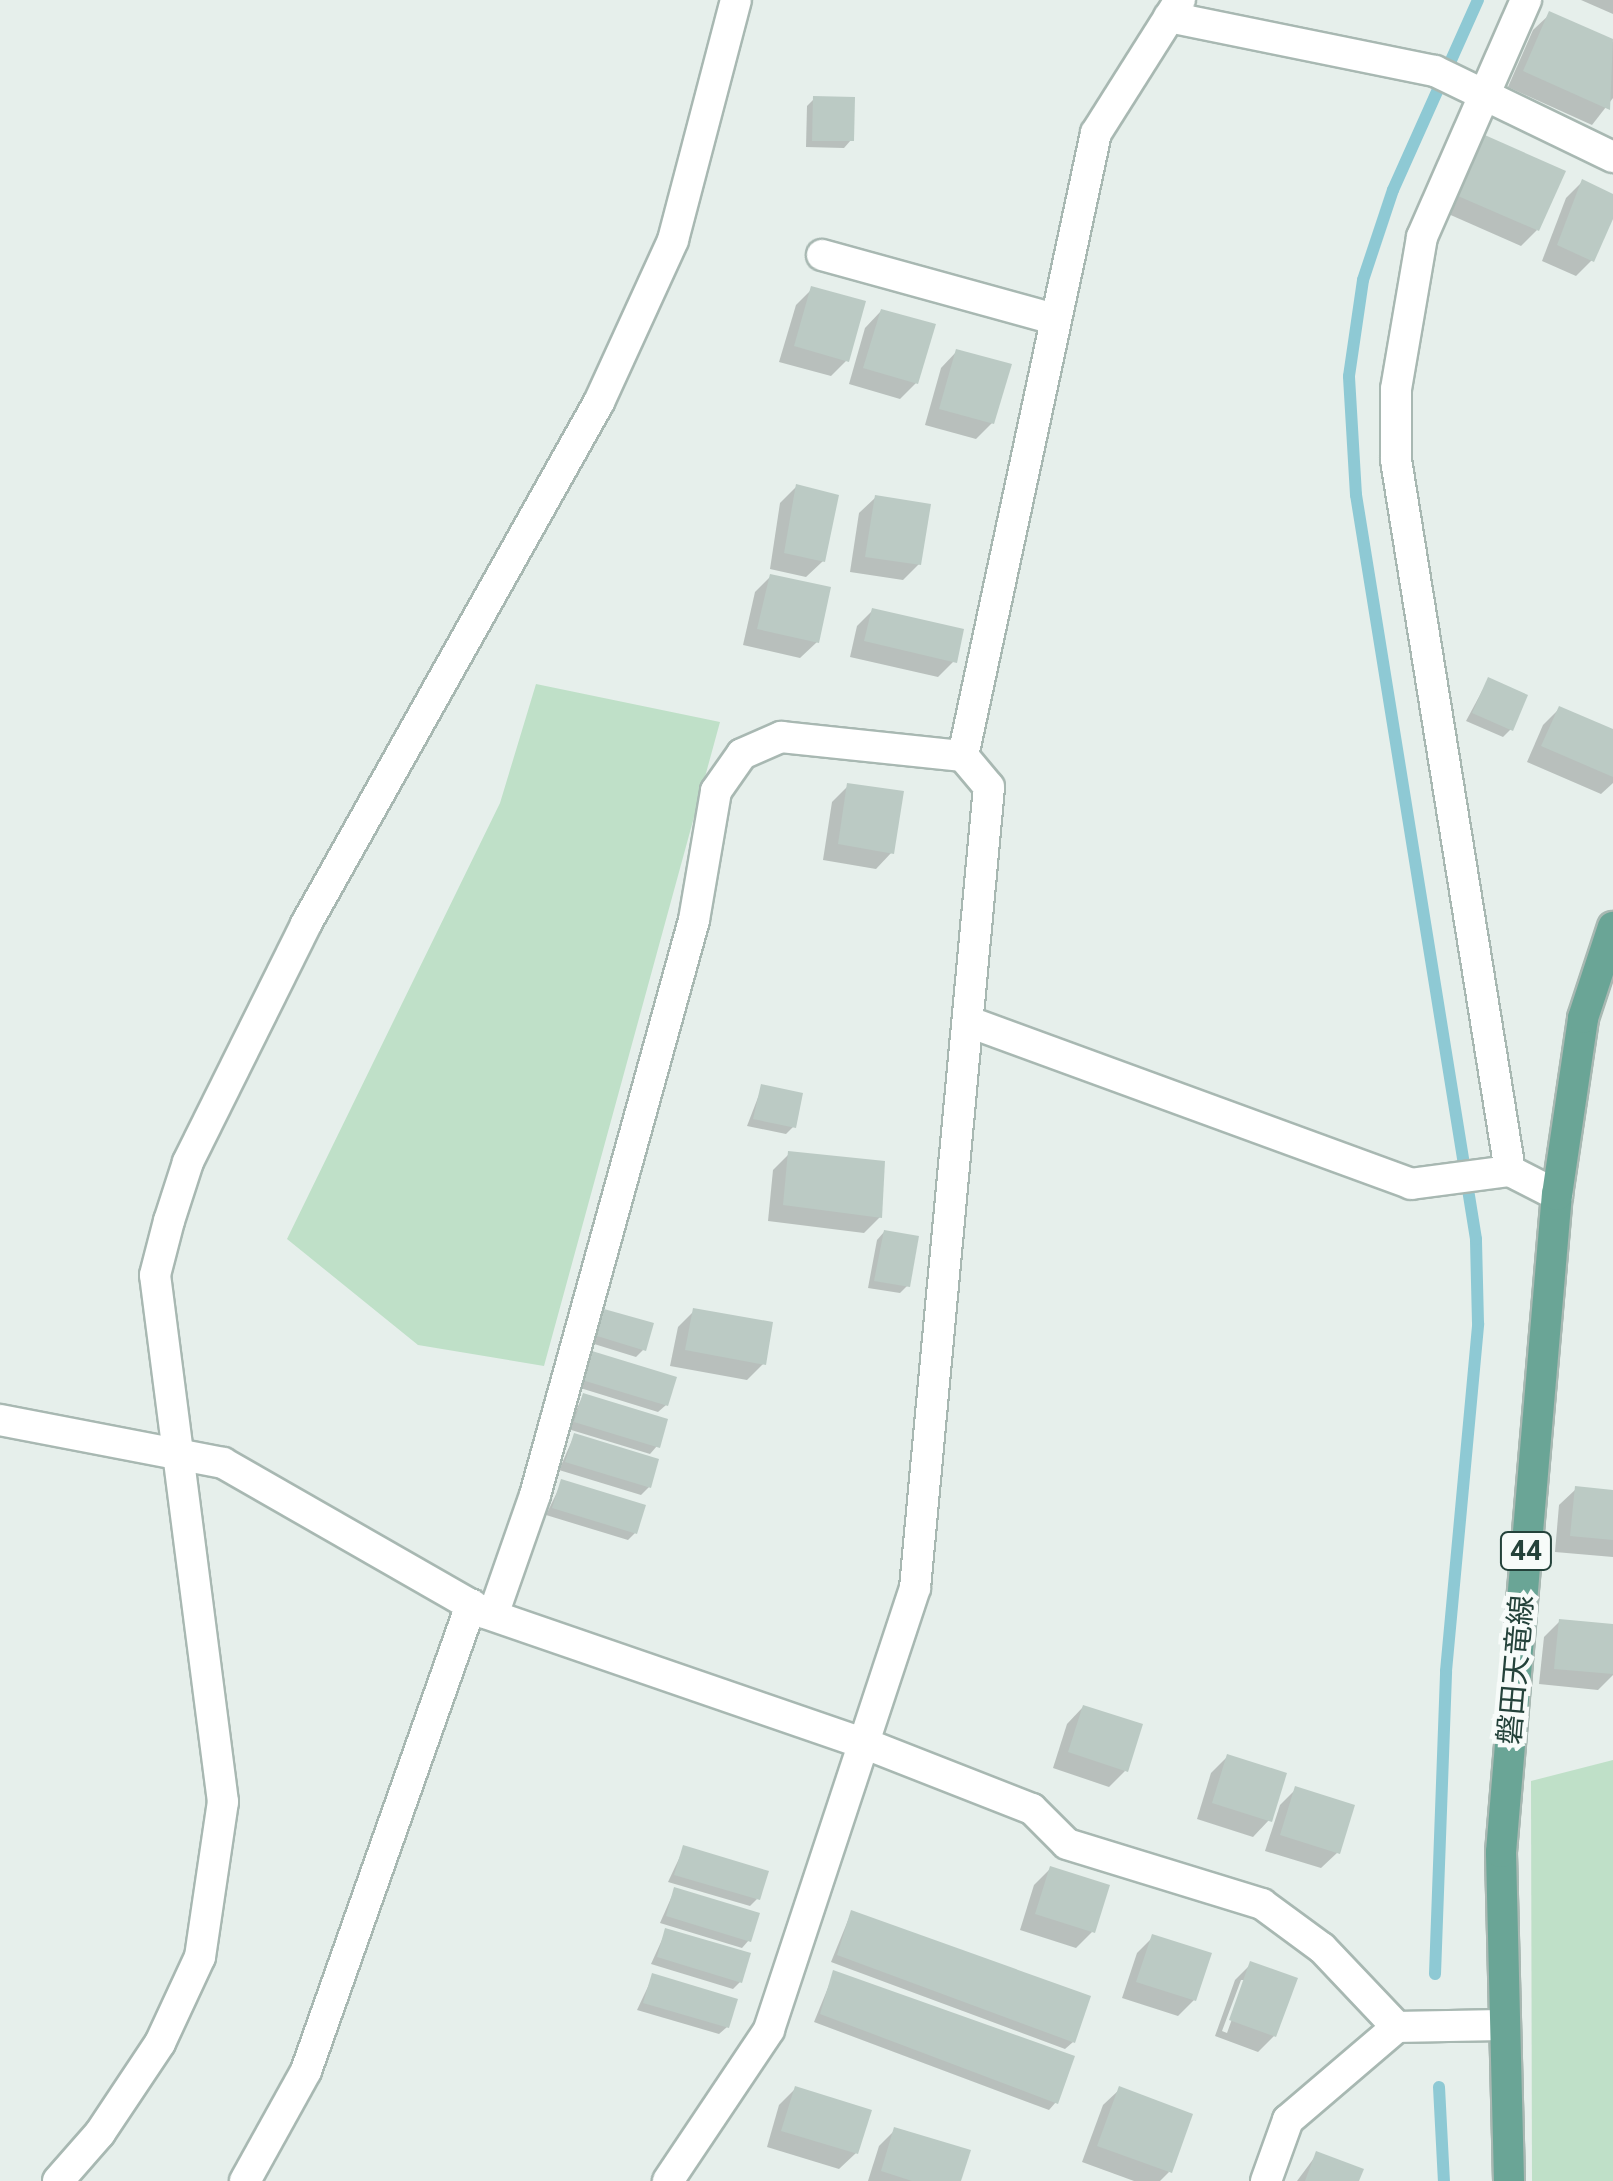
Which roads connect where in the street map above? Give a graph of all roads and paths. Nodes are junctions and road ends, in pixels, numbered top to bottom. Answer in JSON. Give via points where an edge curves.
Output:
{"nodes":[{"id":1,"x":736,"y":0,"type":"edge"},
{"id":2,"x":1526,"y":0,"type":"edge"},
{"id":3,"x":1174,"y":9,"type":"edge"},
{"id":4,"x":1476,"y":91,"type":"junction"},
{"id":5,"x":1613,"y":157,"type":"edge"},
{"id":6,"x":822,"y":254,"type":"dead end"},
{"id":7,"x":1054,"y":320,"type":"junction"},
{"id":8,"x":963,"y":756,"type":"junction"},
{"id":9,"x":1613,"y":928,"type":"edge"},
{"id":10,"x":972,"y":1023,"type":"junction"},
{"id":11,"x":1503,"y":1173,"type":"junction"},
{"id":12,"x":1557,"y":1195,"type":"junction"},
{"id":13,"x":0,"y":1420,"type":"edge"},
{"id":14,"x":177,"y":1453,"type":"junction"},
{"id":15,"x":482,"y":1610,"type":"junction"},
{"id":16,"x":866,"y":1744,"type":"junction"},
{"id":17,"x":1500,"y":2025,"type":"junction"},
{"id":18,"x":1397,"y":2027,"type":"junction"},
{"id":19,"x":58,"y":2181,"type":"edge"},
{"id":20,"x":245,"y":2181,"type":"edge"},
{"id":21,"x":668,"y":2181,"type":"edge"},
{"id":22,"x":1266,"y":2181,"type":"edge"},
{"id":23,"x":1508,"y":2181,"type":"edge"}],
"edges":[{"from":1,"to":14,"type":"street","via":[[673,240],[600,402],[306,924],[188,1162],[155,1275]]},
{"from":2,"to":4,"type":"street"},
{"from":3,"to":4,"type":"street","via":[[1435,71]]},
{"from":3,"to":7,"type":"street","via":[[1096,134]]},
{"from":4,"to":5,"type":"street"},
{"from":4,"to":11,"type":"street","via":[[1422,236],[1396,389],[1396,460]]},
{"from":6,"to":7,"type":"street"},
{"from":7,"to":8,"type":"street"},
{"from":8,"to":10,"type":"street","via":[[989,786]]},
{"from":8,"to":15,"type":"street","via":[[781,737],[742,754],[716,791],[694,920],[535,1494]]},
{"from":9,"to":12,"type":"main road","name":"磐田天竜線","number":"44","via":[[1583,1018]]},
{"from":10,"to":11,"type":"street","via":[[1411,1184]]},
{"from":10,"to":16,"type":"street","via":[[915,1588]]},
{"from":11,"to":12,"type":"street"},
{"from":12,"to":17,"type":"main road","name":"磐田天竜線","number":"44","via":[[1501,1852]]},
{"from":13,"to":14,"type":"street"},
{"from":14,"to":15,"type":"street","via":[[223,1463]]},
{"from":14,"to":19,"type":"street","via":[[224,1802],[200,1957],[160,2043],[100,2134]]},
{"from":15,"to":16,"type":"street"},
{"from":15,"to":20,"type":"street","via":[[306,2071]]},
{"from":16,"to":18,"type":"street","via":[[1032,1810],[1067,1844],[1262,1904],[1322,1948]]},
{"from":16,"to":21,"type":"street","via":[[769,2030]]},
{"from":17,"to":18,"type":"street"},
{"from":17,"to":23,"type":"main road","name":"磐田天竜線","number":"44"},
{"from":18,"to":22,"type":"street","via":[[1288,2120]]}]}
